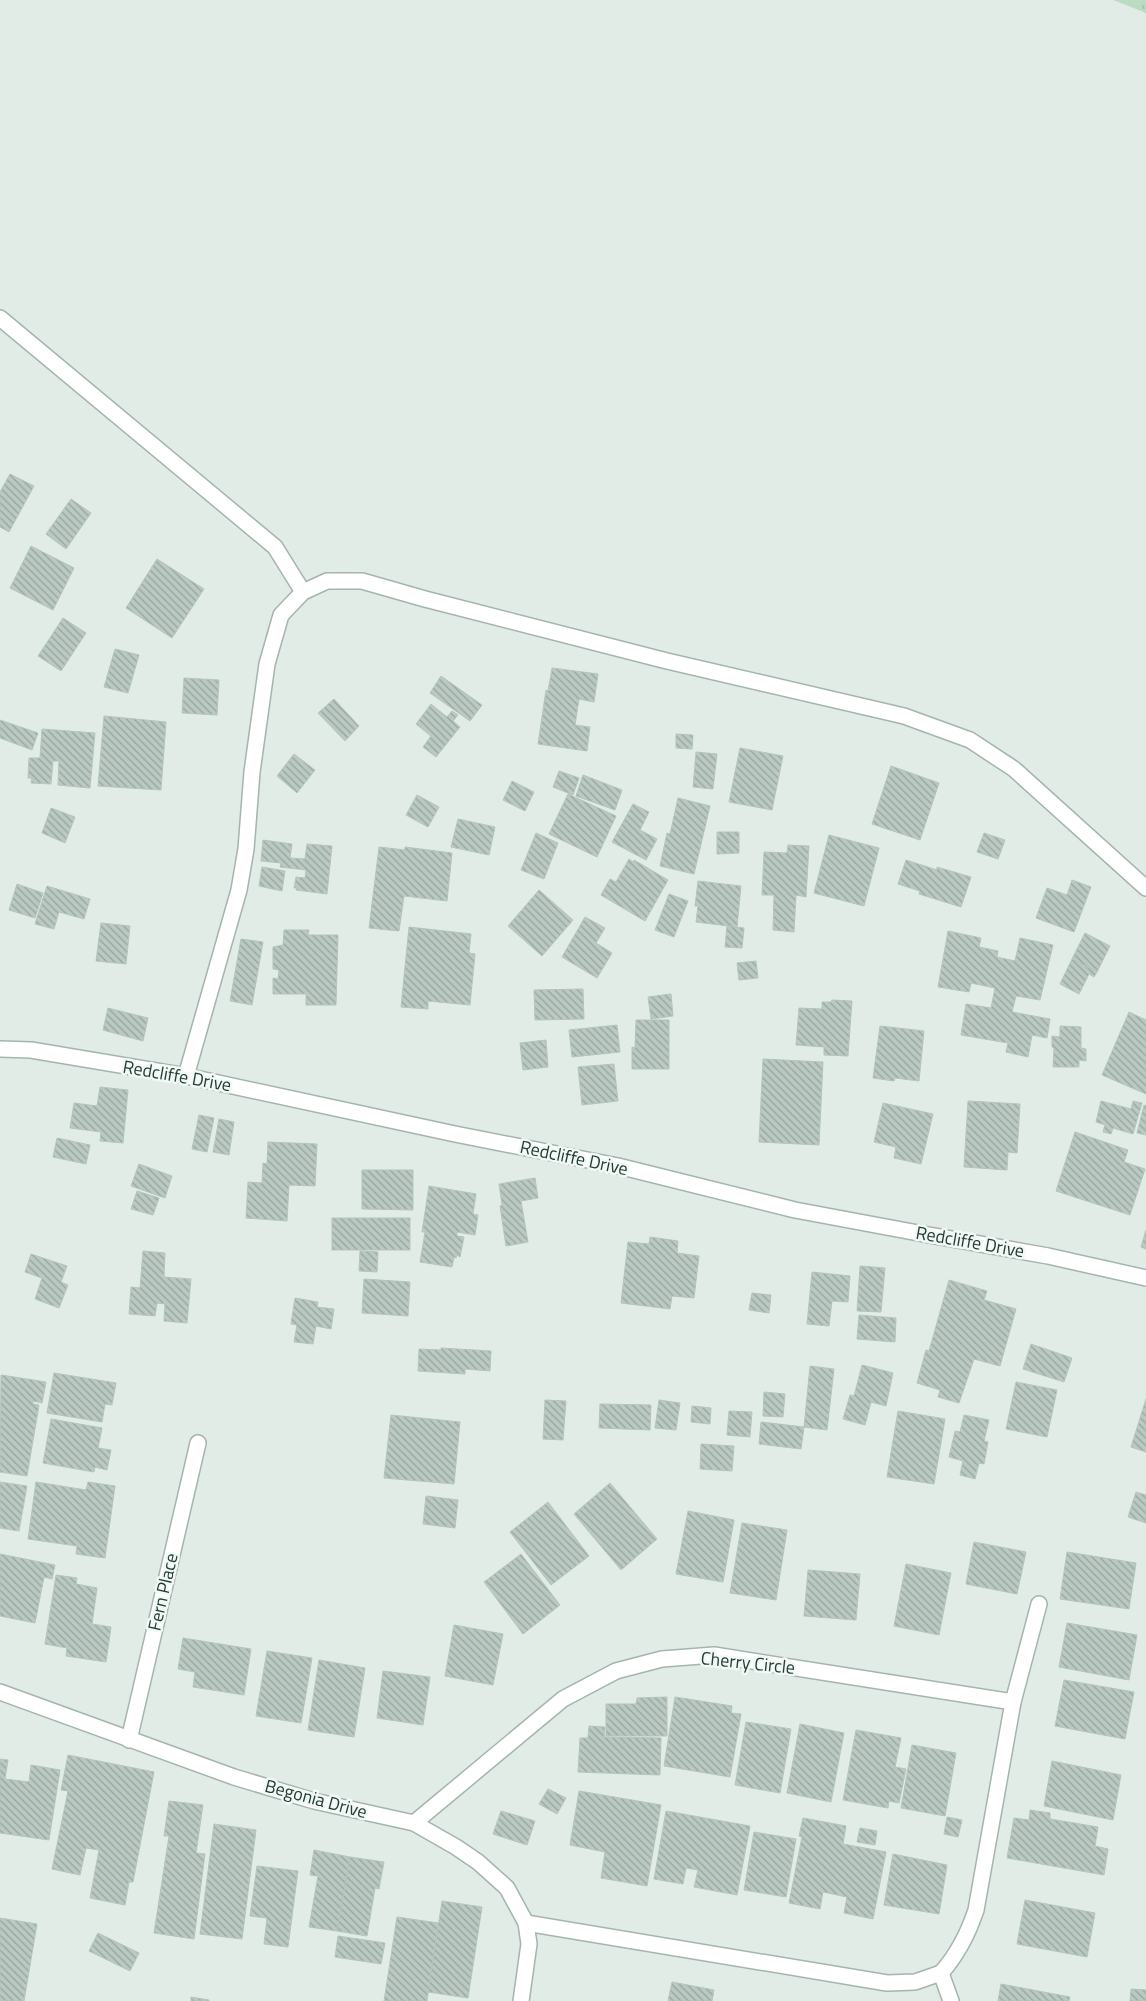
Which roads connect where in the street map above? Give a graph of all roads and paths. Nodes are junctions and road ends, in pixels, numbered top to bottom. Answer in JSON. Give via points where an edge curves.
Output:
{"nodes":[{"id":1,"x":0,"y":318,"type":"edge"},
{"id":2,"x":303,"y":592,"type":"junction"},
{"id":3,"x":1146,"y":888,"type":"edge"},
{"id":4,"x":0,"y":1049,"type":"edge"},
{"id":5,"x":186,"y":1076,"type":"junction"},
{"id":6,"x":1146,"y":1278,"type":"edge"},
{"id":7,"x":198,"y":1443,"type":"dead end"},
{"id":8,"x":1039,"y":1604,"type":"dead end"},
{"id":9,"x":0,"y":1692,"type":"edge"},
{"id":10,"x":1014,"y":1702,"type":"junction"},
{"id":11,"x":129,"y":1740,"type":"junction"},
{"id":12,"x":414,"y":1824,"type":"junction"},
{"id":13,"x":526,"y":1922,"type":"junction"},
{"id":14,"x":941,"y":1974,"type":"junction"},
{"id":15,"x":521,"y":2001,"type":"edge"},
{"id":16,"x":951,"y":2001,"type":"edge"}],
"edges":[{"from":1,"to":2,"type":"street","via":[[275,547]]},
{"from":2,"to":3,"type":"street","via":[[327,581],[362,580],[667,661],[904,716],[970,740],[1014,769]]},
{"from":2,"to":5,"type":"street","via":[[281,615],[267,664],[239,890]]},
{"from":4,"to":5,"type":"street","name":"Redcliffe Drive","via":[[31,1050]]},
{"from":5,"to":6,"type":"street","name":"Redcliffe Drive","via":[[618,1166],[795,1210],[1048,1256]]},
{"from":7,"to":11,"type":"street","name":"Fern Place"},
{"from":8,"to":10,"type":"street"},
{"from":9,"to":11,"type":"street","name":"Begonia Drive"},
{"from":10,"to":12,"type":"street","name":"Cherry Circle","via":[[714,1656],[662,1659],[616,1671],[563,1699]]},
{"from":10,"to":14,"type":"street","via":[[976,1910],[956,1957]]},
{"from":11,"to":12,"type":"street","name":"Begonia Drive","via":[[269,1788]]},
{"from":12,"to":13,"type":"street","name":"Begonia Drive","via":[[478,1862],[507,1888]]},
{"from":13,"to":14,"type":"street","via":[[886,1983],[915,1982]]},
{"from":13,"to":15,"type":"street","name":"Begonia Drive","via":[[529,1944]]},
{"from":14,"to":16,"type":"street"}]}
